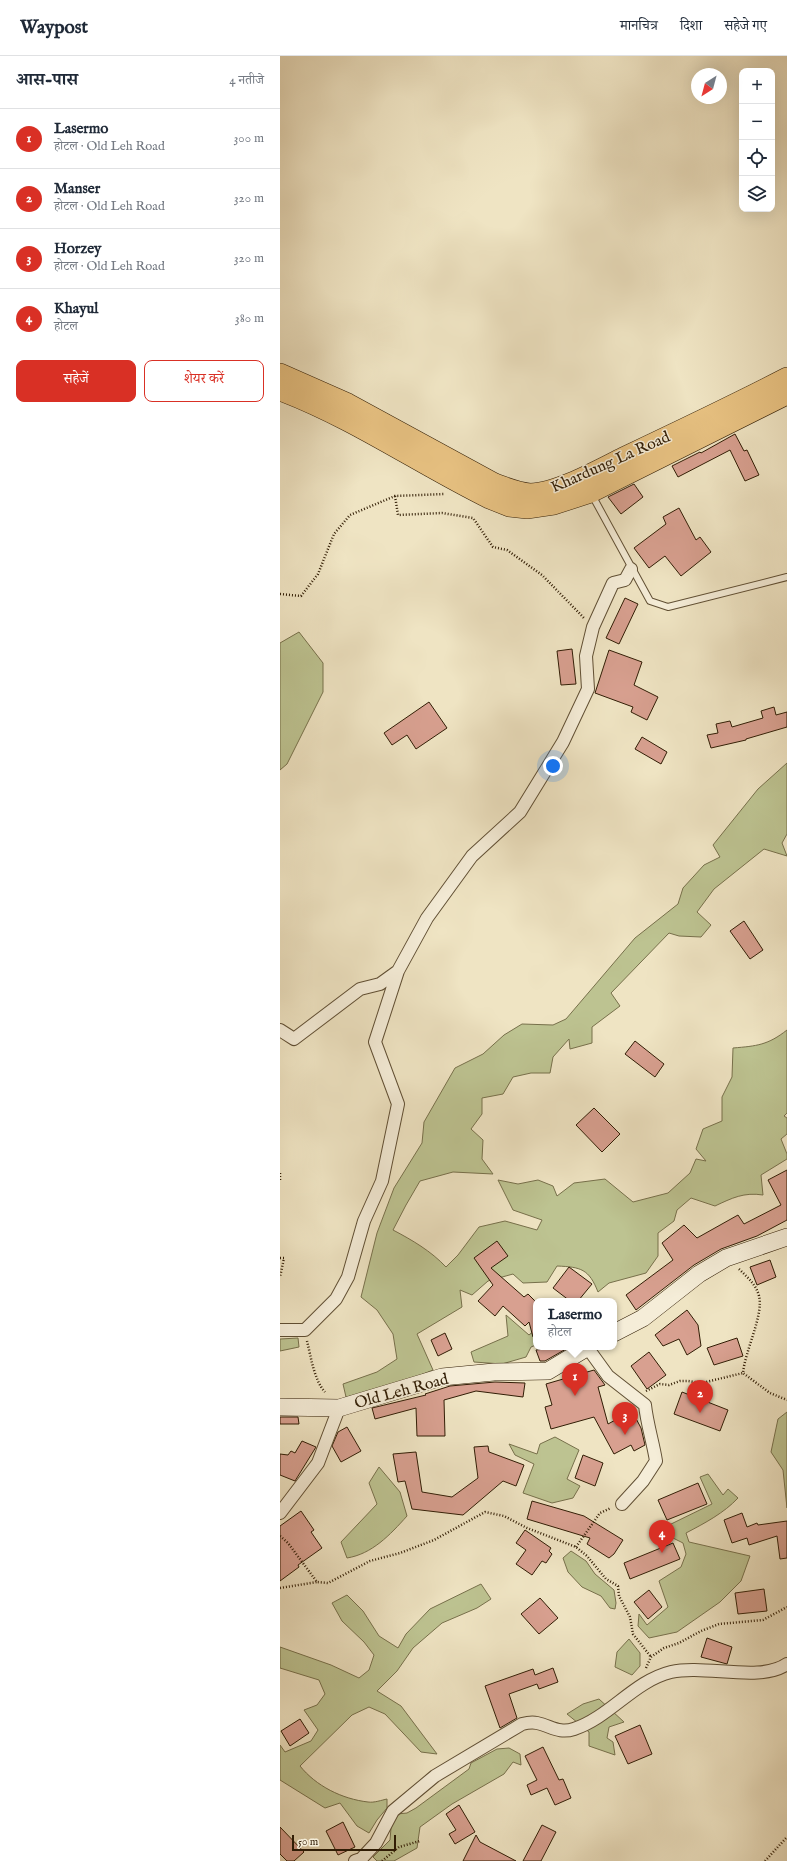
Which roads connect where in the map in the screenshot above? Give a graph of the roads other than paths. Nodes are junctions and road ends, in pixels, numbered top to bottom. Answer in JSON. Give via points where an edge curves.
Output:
{"nodes":[{"id":1,"x":280,"y":373,"type":"edge"},
{"id":2,"x":787,"y":377,"type":"edge"},
{"id":3,"x":280,"y":391,"type":"edge"},
{"id":4,"x":787,"y":396,"type":"edge"},
{"id":5,"x":587,"y":485,"type":"junction"},
{"id":6,"x":631,"y":569,"type":"junction"},
{"id":7,"x":787,"y":576,"type":"edge"},
{"id":8,"x":398,"y":971,"type":"junction"},
{"id":9,"x":280,"y":1030,"type":"edge"},
{"id":10,"x":787,"y":1238,"type":"edge"},
{"id":11,"x":280,"y":1330,"type":"edge"},
{"id":12,"x":617,"y":1331,"type":"edge"},
{"id":13,"x":583,"y":1350,"type":"edge"},
{"id":14,"x":590,"y":1350,"type":"edge"},
{"id":15,"x":280,"y":1407,"type":"edge"},
{"id":16,"x":339,"y":1408,"type":"junction"},
{"id":17,"x":622,"y":1504,"type":"road end"},
{"id":18,"x":280,"y":1513,"type":"edge"},
{"id":19,"x":787,"y":1664,"type":"edge"},
{"id":20,"x":355,"y":1861,"type":"edge"}],
"edges":[{"from":1,"to":5,"type":"main road","name":"Khardung La Road","via":[[348,403],[477,475],[512,489],[530,493]]},
{"from":2,"to":5,"type":"main road","name":"Khardung La Road"},
{"from":3,"to":5,"type":"main road","name":"Khardung La Road","via":[[334,414],[468,489],[509,507],[527,509],[554,505]]},
{"from":4,"to":5,"type":"main road","name":"Khardung La Road"},
{"from":5,"to":6,"type":"lane"},
{"from":6,"to":7,"type":"lane","via":[[650,601],[668,607]]},
{"from":6,"to":8,"type":"street","via":[[625,580],[613,583],[593,627],[586,656],[588,689],[563,742],[520,812],[472,856],[428,918]]},
{"from":8,"to":9,"type":"street","via":[[380,984],[360,989],[294,1039]]},
{"from":8,"to":11,"type":"street","via":[[375,1042],[398,1104],[382,1181],[364,1221],[348,1277],[336,1299],[305,1330]]},
{"from":10,"to":12,"type":"street","via":[[726,1258],[699,1274],[643,1318]]},
{"from":13,"to":16,"type":"street","name":"Old Leh Road","via":[[548,1371],[494,1372],[442,1377]]},
{"from":14,"to":17,"type":"street","via":[[608,1376],[645,1406],[656,1461],[643,1481]]},
{"from":15,"to":16,"type":"street","name":"Old Leh Road"},
{"from":16,"to":18,"type":"street","via":[[318,1463]]},
{"from":19,"to":20,"type":"street","via":[[759,1673],[711,1669],[671,1672],[642,1685],[599,1716],[574,1729],[558,1732],[536,1722],[522,1724],[434,1776],[393,1811],[376,1843],[361,1859]]}]}
